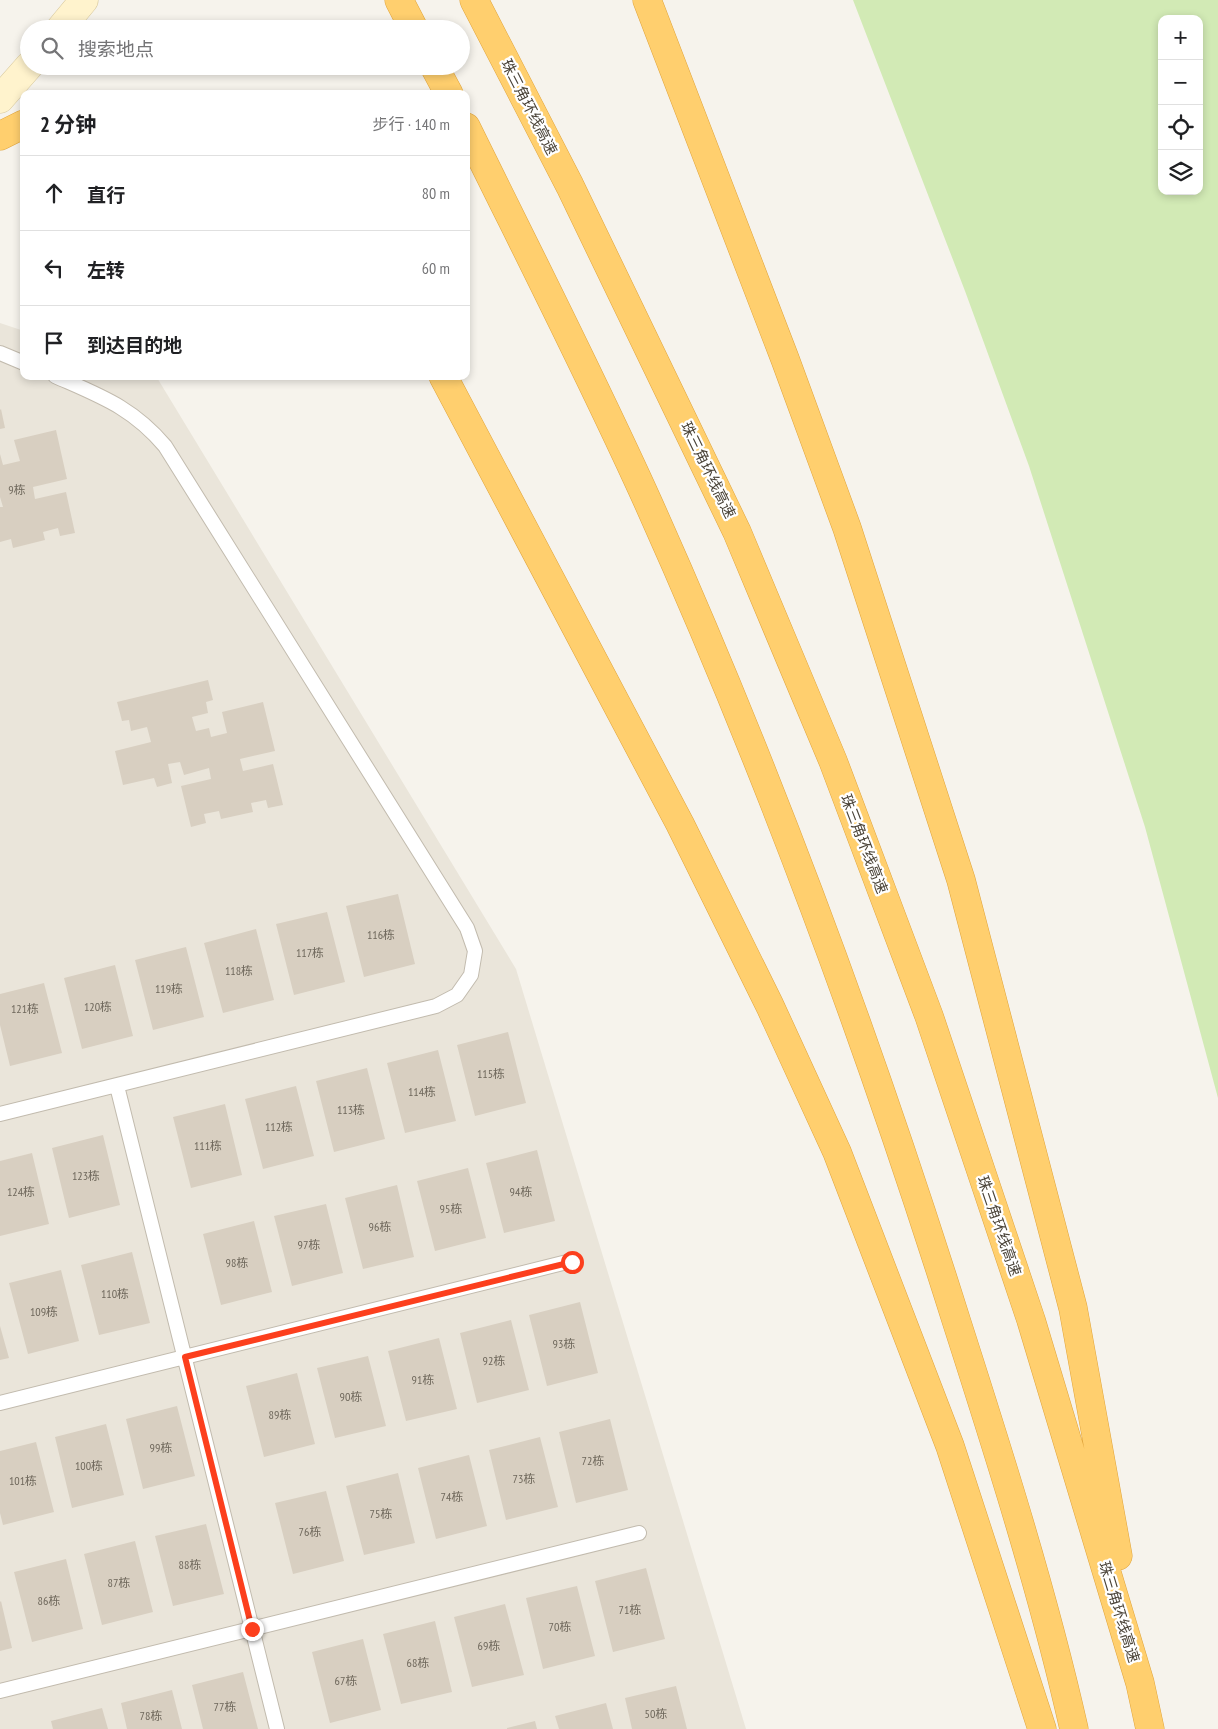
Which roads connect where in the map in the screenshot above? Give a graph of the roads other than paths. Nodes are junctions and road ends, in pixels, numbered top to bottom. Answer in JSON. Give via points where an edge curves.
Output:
{"nodes":[{"id":1,"x":84,"y":0,"type":"edge"},
{"id":2,"x":399,"y":0,"type":"edge"},
{"id":3,"x":474,"y":0,"type":"edge"},
{"id":4,"x":646,"y":0,"type":"edge"},
{"id":5,"x":67,"y":20,"type":"edge"},
{"id":6,"x":409,"y":20,"type":"edge"},
{"id":7,"x":21,"y":75,"type":"edge"},
{"id":8,"x":439,"y":75,"type":"edge"},
{"id":9,"x":447,"y":90,"type":"edge"},
{"id":10,"x":0,"y":99,"type":"edge"},
{"id":11,"x":20,"y":126,"type":"edge"},
{"id":12,"x":470,"y":135,"type":"edge"},
{"id":13,"x":0,"y":136,"type":"edge"},
{"id":14,"x":0,"y":353,"type":"edge"},
{"id":15,"x":20,"y":361,"type":"edge"},
{"id":16,"x":63,"y":380,"type":"edge"},
{"id":17,"x":445,"y":380,"type":"edge"},
{"id":18,"x":117,"y":1086,"type":"junction"},
{"id":19,"x":0,"y":1114,"type":"edge"},
{"id":20,"x":572,"y":1262,"type":"dead end"},
{"id":21,"x":185,"y":1357,"type":"junction"},
{"id":22,"x":0,"y":1403,"type":"edge"},
{"id":23,"x":640,"y":1533,"type":"dead end"},
{"id":24,"x":252,"y":1629,"type":"junction"},
{"id":25,"x":1140,"y":1683,"type":"junction"},
{"id":26,"x":0,"y":1691,"type":"edge"},
{"id":27,"x":277,"y":1729,"type":"edge"},
{"id":28,"x":1042,"y":1729,"type":"edge"},
{"id":29,"x":1074,"y":1729,"type":"edge"},
{"id":30,"x":1150,"y":1729,"type":"edge"}],
"edges":[{"from":1,"to":5,"type":"main road"},
{"from":2,"to":6,"type":"highway"},
{"from":3,"to":25,"type":"highway","name":"珠三角环线高速","via":[[570,186],[738,532],[833,761],[929,1016],[1031,1320]]},
{"from":4,"to":25,"type":"highway","via":[[847,528],[961,880],[1074,1308]]},
{"from":7,"to":10,"type":"main road"},
{"from":8,"to":9,"type":"highway"},
{"from":11,"to":13,"type":"highway"},
{"from":12,"to":29,"type":"highway","via":[[647,500],[760,766],[825,936],[923,1213],[987,1415],[1058,1657]]},
{"from":14,"to":15,"type":"lane"},
{"from":16,"to":18,"type":"lane","via":[[130,412],[165,446],[467,928],[475,951],[472,975],[457,995],[436,1006]]},
{"from":17,"to":28,"type":"highway","via":[[680,824],[838,1152],[950,1446]]},
{"from":18,"to":19,"type":"lane"},
{"from":18,"to":21,"type":"lane"},
{"from":20,"to":21,"type":"lane"},
{"from":21,"to":22,"type":"lane"},
{"from":21,"to":24,"type":"lane"},
{"from":23,"to":24,"type":"lane"},
{"from":24,"to":26,"type":"lane"},
{"from":24,"to":27,"type":"lane"},
{"from":25,"to":30,"type":"highway","name":"珠三角环线高速"}]}
